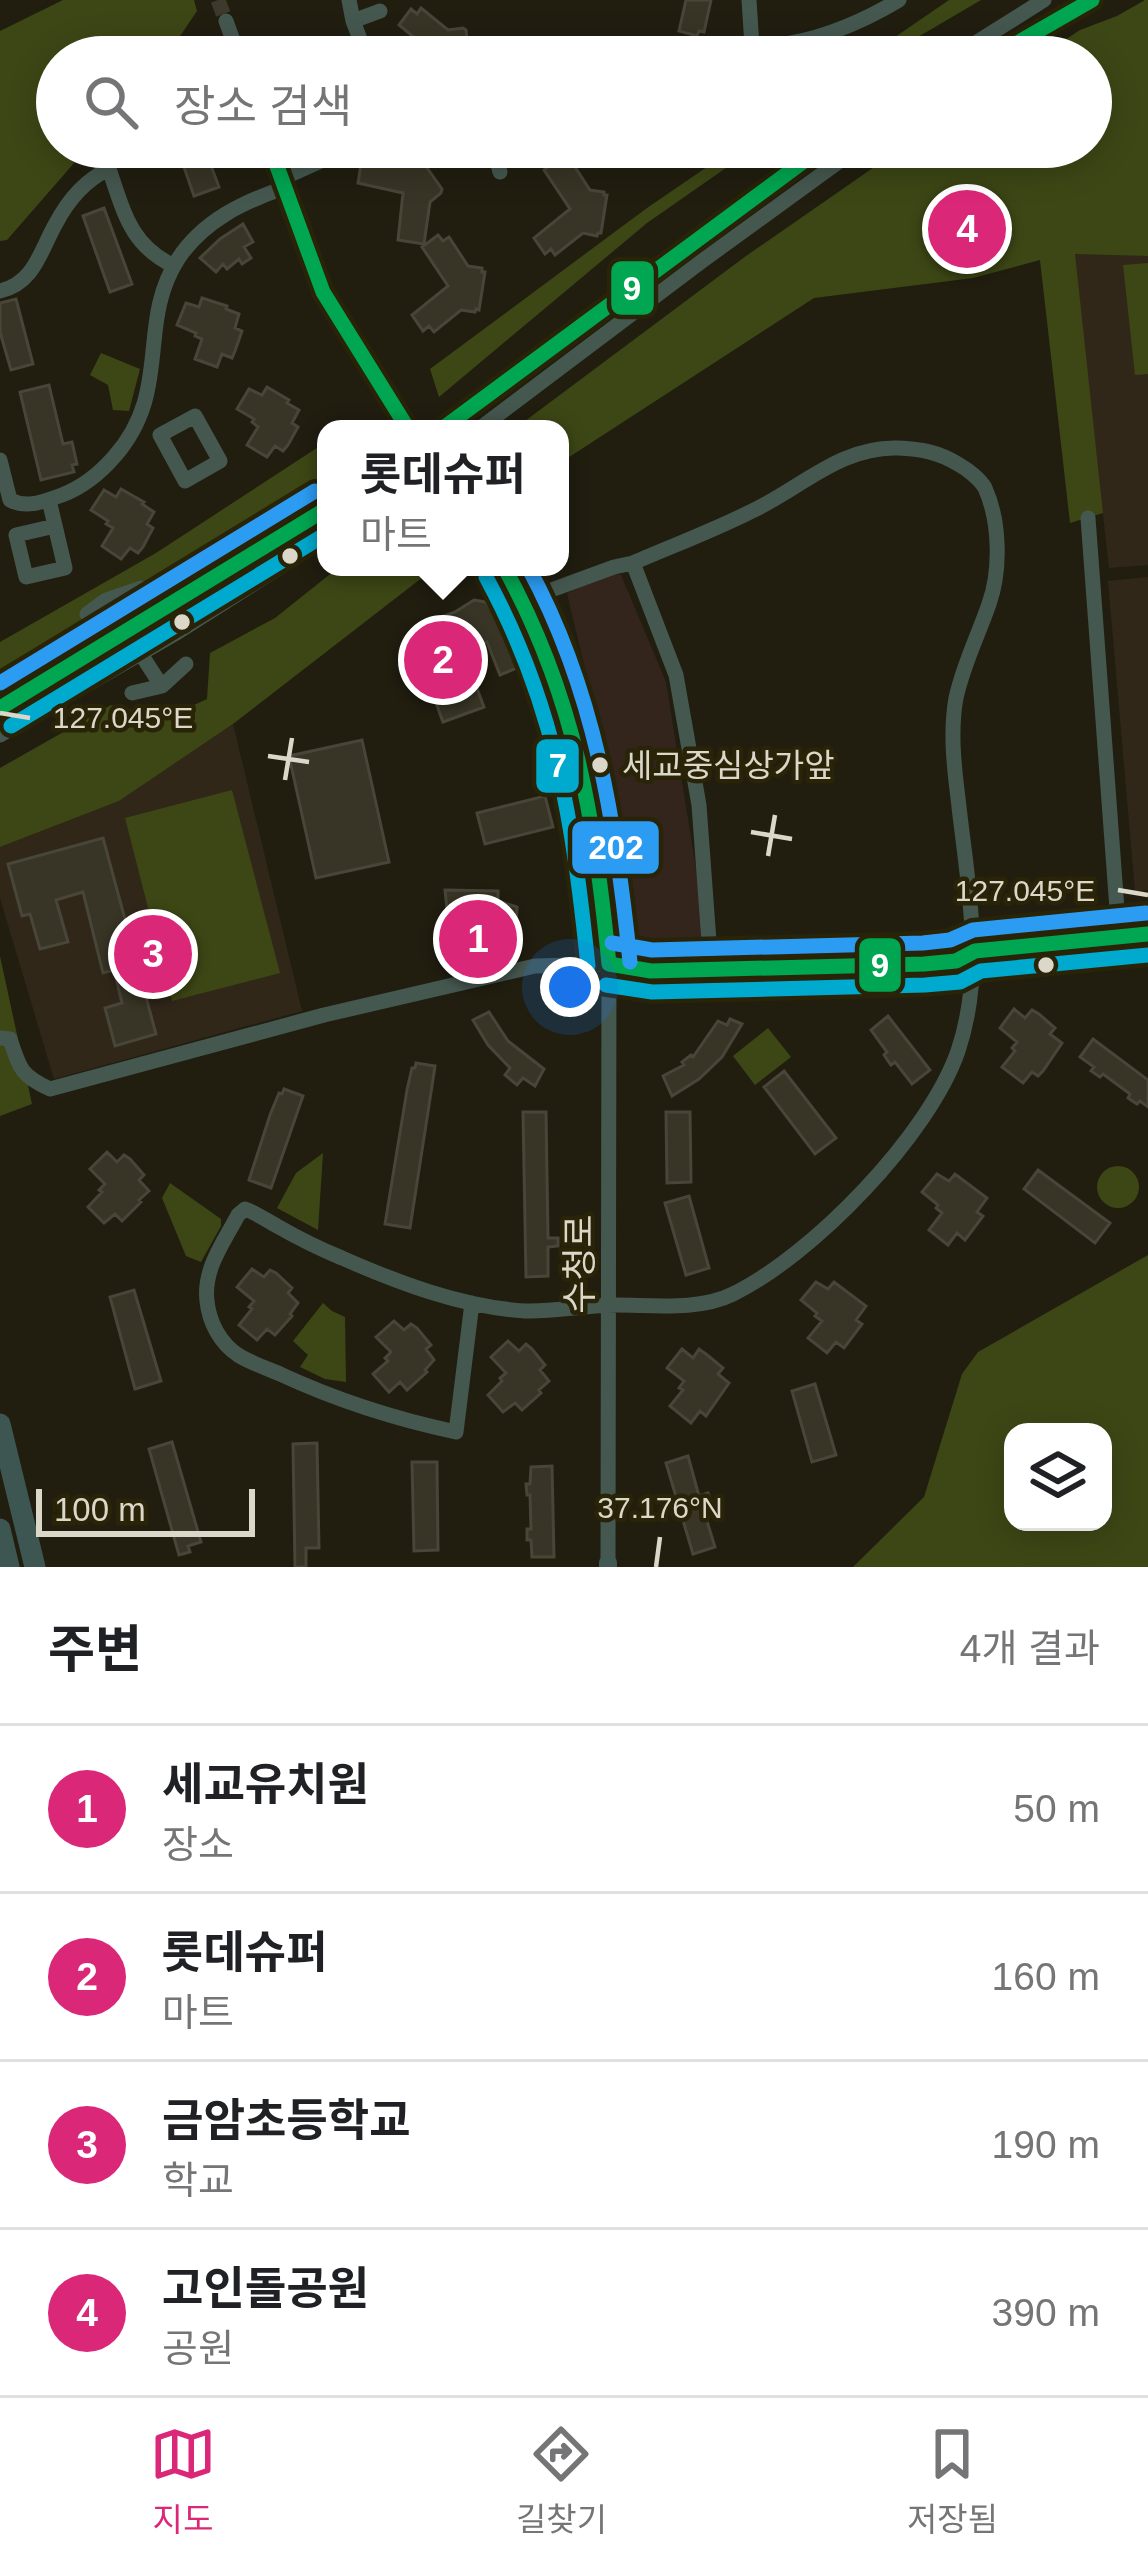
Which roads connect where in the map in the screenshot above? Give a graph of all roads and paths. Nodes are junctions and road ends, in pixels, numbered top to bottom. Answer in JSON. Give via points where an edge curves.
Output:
{"nodes":[{"id":1,"x":349,"y":0,"type":"edge"},
{"id":2,"x":749,"y":0,"type":"edge"},
{"id":3,"x":899,"y":0,"type":"edge"},
{"id":4,"x":1043,"y":0,"type":"edge"},
{"id":5,"x":1092,"y":0,"type":"edge"},
{"id":6,"x":380,"y":11,"type":"dead end"},
{"id":7,"x":353,"y":21,"type":"junction"},
{"id":8,"x":226,"y":22,"type":"tunnel mouth"},
{"id":9,"x":231,"y":36,"type":"edge"},
{"id":10,"x":359,"y":36,"type":"edge"},
{"id":11,"x":751,"y":36,"type":"edge"},
{"id":12,"x":818,"y":36,"type":"edge"},
{"id":13,"x":986,"y":36,"type":"edge"},
{"id":14,"x":1029,"y":36,"type":"edge"},
{"id":15,"x":277,"y":168,"type":"edge"},
{"id":16,"x":311,"y":168,"type":"edge"},
{"id":17,"x":499,"y":168,"type":"edge"},
{"id":18,"x":795,"y":168,"type":"edge"},
{"id":19,"x":830,"y":168,"type":"edge"},
{"id":20,"x":500,"y":172,"type":"dead end"},
{"id":21,"x":282,"y":183,"type":"junction"},
{"id":22,"x":174,"y":266,"type":"junction"},
{"id":23,"x":0,"y":291,"type":"edge"},
{"id":24,"x":402,"y":420,"type":"edge"},
{"id":25,"x":454,"y":420,"type":"edge"},
{"id":26,"x":491,"y":420,"type":"edge"},
{"id":27,"x":138,"y":422,"type":"junction"},
{"id":28,"x":160,"y":435,"type":"dead end"},
{"id":29,"x":0,"y":460,"type":"edge"},
{"id":30,"x":4,"y":492,"type":"edge"},
{"id":31,"x":49,"y":500,"type":"junction"},
{"id":32,"x":317,"y":514,"type":"edge"},
{"id":33,"x":1088,"y":518,"type":"dead end"},
{"id":34,"x":55,"y":526,"type":"dead end"},
{"id":35,"x":317,"y":544,"type":"edge"},
{"id":36,"x":633,"y":563,"type":"junction"},
{"id":37,"x":509,"y":576,"type":"edge"},
{"id":38,"x":141,"y":588,"type":"dead end"},
{"id":39,"x":524,"y":600,"type":"junction"},
{"id":40,"x":109,"y":604,"type":"junction"},
{"id":41,"x":87,"y":614,"type":"dead end"},
{"id":42,"x":186,"y":664,"type":"dead end"},
{"id":43,"x":159,"y":683,"type":"junction"},
{"id":44,"x":133,"y":693,"type":"dead end"},
{"id":45,"x":0,"y":708,"type":"edge"},
{"id":46,"x":0,"y":735,"type":"edge"},
{"id":47,"x":1148,"y":934,"type":"edge"},
{"id":48,"x":1119,"y":936,"type":"junction"},
{"id":49,"x":975,"y":951,"type":"junction"},
{"id":50,"x":710,"y":955,"type":"junction"},
{"id":51,"x":609,"y":964,"type":"junction"},
{"id":52,"x":0,"y":1038,"type":"edge"},
{"id":53,"x":472,"y":1303,"type":"junction"},
{"id":54,"x":608,"y":1305,"type":"junction"},
{"id":55,"x":0,"y":1424,"type":"edge"},
{"id":56,"x":0,"y":1529,"type":"edge"},
{"id":57,"x":608,"y":1565,"type":"edge"},
{"id":58,"x":9,"y":1567,"type":"edge"},
{"id":59,"x":35,"y":1567,"type":"edge"}],
"edges":[{"from":1,"to":7,"type":"street"},
{"from":2,"to":11,"type":"street"},
{"from":3,"to":12,"type":"street"},
{"from":4,"to":13,"type":"street"},
{"from":5,"to":14,"type":"street"},
{"from":6,"to":7,"type":"street"},
{"from":7,"to":10,"type":"street"},
{"from":8,"to":9,"type":"street"},
{"from":15,"to":21,"type":"street"},
{"from":16,"to":21,"type":"street"},
{"from":17,"to":20,"type":"street"},
{"from":18,"to":25,"type":"street"},
{"from":19,"to":26,"type":"street"},
{"from":21,"to":22,"type":"street","via":[[202,231]]},
{"from":21,"to":24,"type":"street","via":[[322,292]]},
{"from":22,"to":23,"type":"street","via":[[136,236],[109,170],[75,196],[30,274]]},
{"from":22,"to":27,"type":"street","via":[[156,317],[151,385]]},
{"from":27,"to":28,"type":"street"},
{"from":27,"to":31,"type":"street","via":[[105,467]]},
{"from":29,"to":30,"type":"street"},
{"from":30,"to":31,"type":"street","via":[[26,506]]},
{"from":31,"to":34,"type":"street"},
{"from":32,"to":45,"type":"street"},
{"from":33,"to":48,"type":"street"},
{"from":35,"to":46,"type":"street"},
{"from":36,"to":39,"type":"street"},
{"from":36,"to":49,"type":"street","via":[[876,447],[927,449],[983,484],[997,533],[991,600],[956,700],[953,756]]},
{"from":36,"to":50,"type":"street","via":[[676,674],[699,805]]},
{"from":37,"to":39,"type":"street","name":"수청로"},
{"from":38,"to":40,"type":"street"},
{"from":39,"to":51,"type":"street","name":"수청로","via":[[558,680],[583,774]]},
{"from":40,"to":41,"type":"street"},
{"from":40,"to":43,"type":"street","bridge":true},
{"from":42,"to":43,"type":"street"},
{"from":43,"to":44,"type":"street"},
{"from":47,"to":48,"type":"street"},
{"from":48,"to":49,"type":"street"},
{"from":49,"to":50,"type":"street","via":[[954,942]]},
{"from":49,"to":51,"type":"street","via":[[956,961],[857,967],[651,971]]},
{"from":49,"to":54,"type":"street","via":[[972,994],[942,1090],[832,1222],[727,1298]]},
{"from":50,"to":51,"type":"street"},
{"from":51,"to":52,"type":"street","via":[[535,966],[50,1089],[26,1079],[10,1039]]},
{"from":51,"to":54,"type":"street","name":"수청로"},
{"from":53,"to":53,"type":"street","via":[[380,1274],[245,1209],[206,1286],[211,1321],[236,1353],[310,1388],[456,1432]]},
{"from":53,"to":54,"type":"street","via":[[530,1311]]},
{"from":54,"to":57,"type":"street","name":"수청로"},
{"from":55,"to":59,"type":"highway"},
{"from":56,"to":58,"type":"highway"}]}
